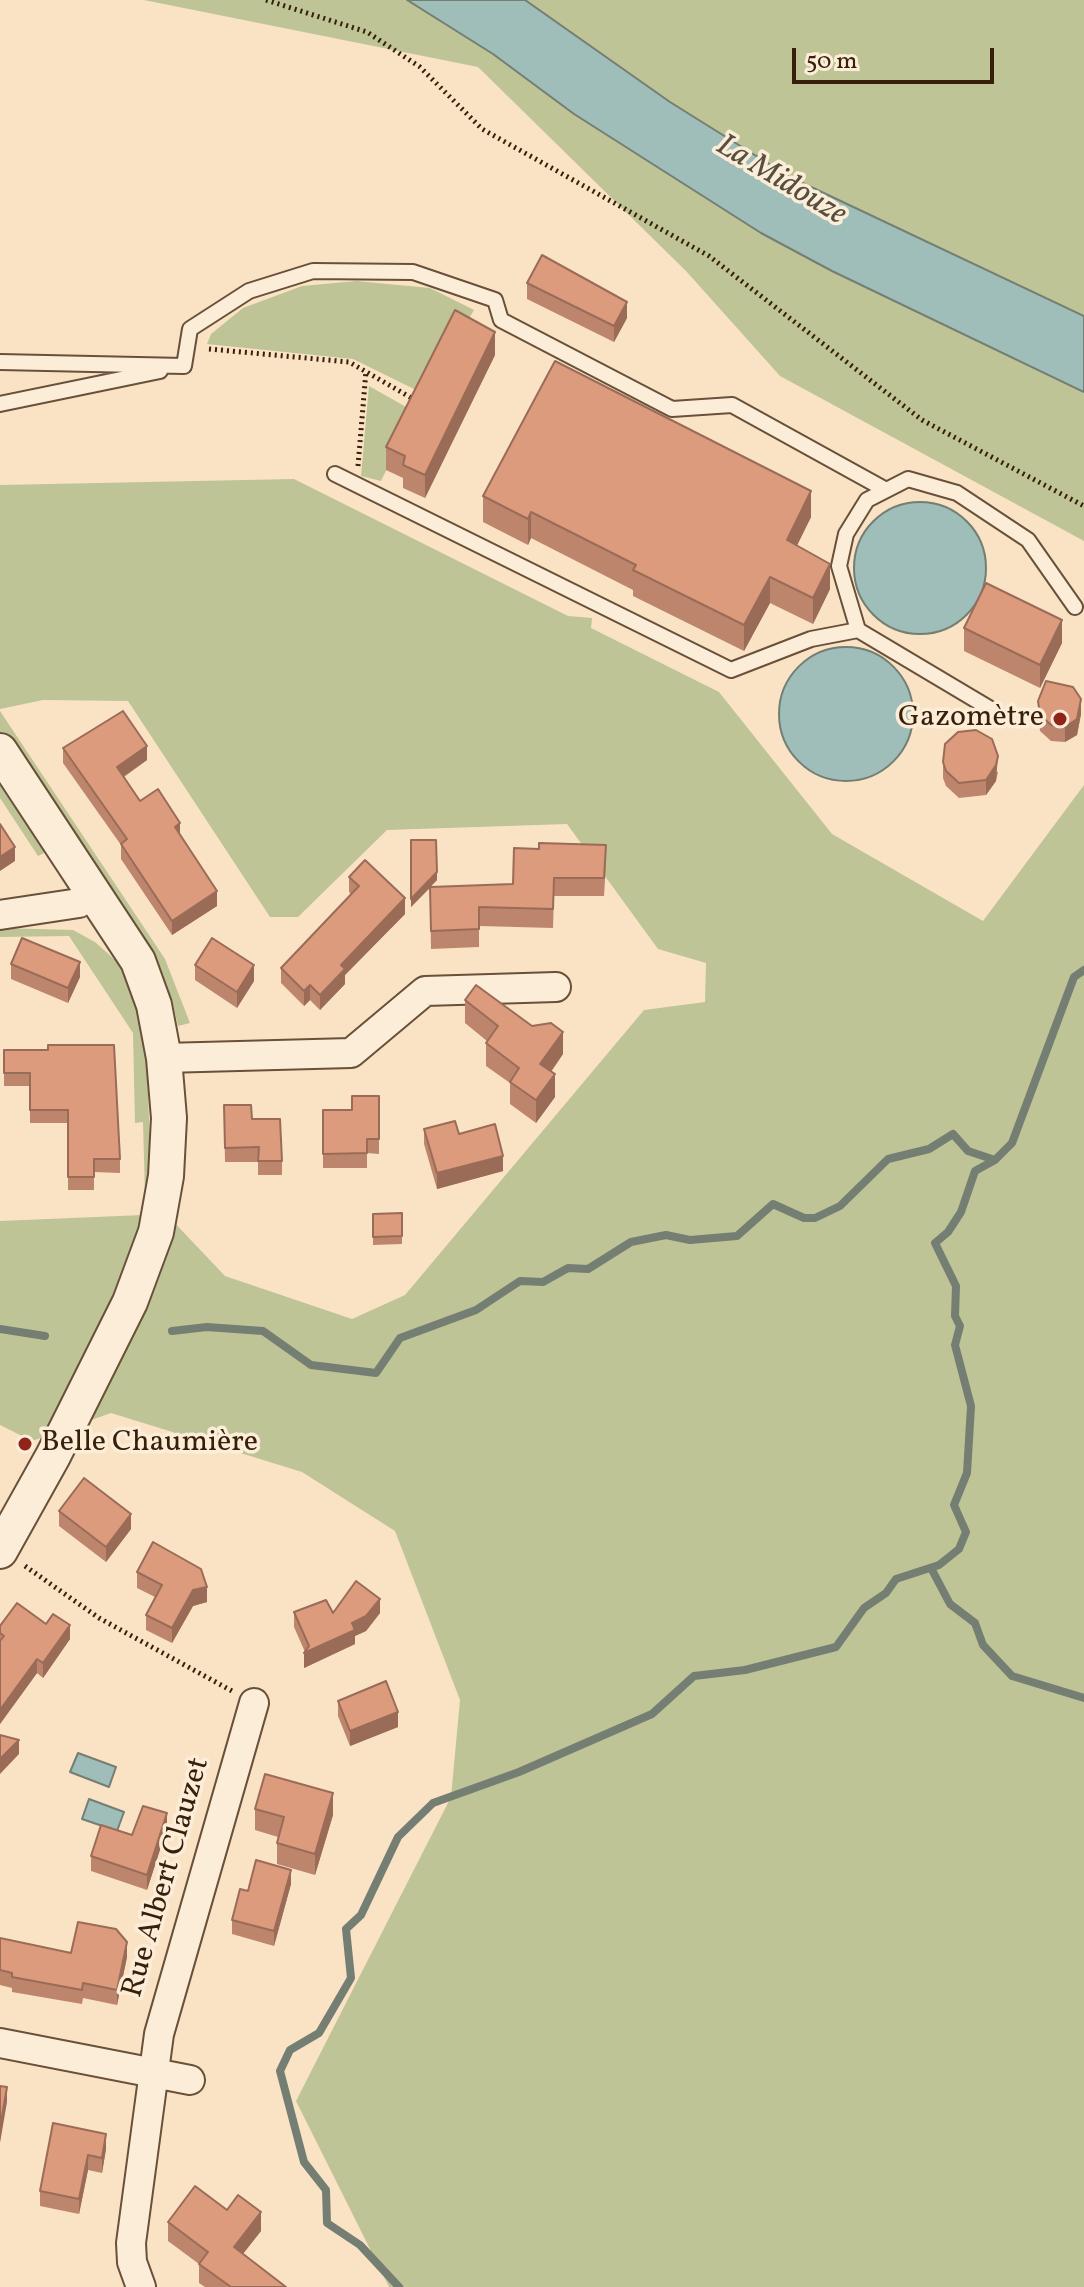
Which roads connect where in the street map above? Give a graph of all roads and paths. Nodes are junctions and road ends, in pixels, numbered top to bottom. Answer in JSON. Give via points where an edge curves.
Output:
{"nodes":[{"id":1,"x":266,"y":0,"type":"edge"},
{"id":2,"x":209,"y":349,"type":"dead end"},
{"id":3,"x":0,"y":362,"type":"edge"},
{"id":4,"x":184,"y":366,"type":"junction"},
{"id":5,"x":366,"y":371,"type":"junction"},
{"id":6,"x":420,"y":402,"type":"edge"},
{"id":7,"x":0,"y":404,"type":"edge"},
{"id":8,"x":335,"y":474,"type":"dead end"},
{"id":9,"x":357,"y":477,"type":"dead end"},
{"id":10,"x":886,"y":490,"type":"junction"},
{"id":11,"x":1084,"y":506,"type":"edge"},
{"id":12,"x":1075,"y":607,"type":"dead end"},
{"id":13,"x":858,"y":630,"type":"junction"},
{"id":14,"x":989,"y":708,"type":"dead end"},
{"id":15,"x":0,"y":751,"type":"edge"},
{"id":16,"x":94,"y":893,"type":"junction"},
{"id":17,"x":0,"y":915,"type":"edge"},
{"id":18,"x":556,"y":987,"type":"dead end"},
{"id":19,"x":164,"y":1058,"type":"junction"},
{"id":20,"x":0,"y":1550,"type":"edge"},
{"id":21,"x":254,"y":1703,"type":"joint"},
{"id":22,"x":0,"y":2043,"type":"edge"},
{"id":23,"x":154,"y":2073,"type":"junction"},
{"id":24,"x":190,"y":2080,"type":"dead end"},
{"id":25,"x":141,"y":2287,"type":"edge"}],
"edges":[{"from":1,"to":11,"type":"path","via":[[367,32],[420,67],[482,129],[709,256],[922,420]]},
{"from":2,"to":5,"type":"path","via":[[349,362]]},
{"from":3,"to":4,"type":"lane"},
{"from":4,"to":7,"type":"lane"},
{"from":4,"to":10,"type":"lane","via":[[190,329],[249,291],[313,271],[413,272],[495,300],[501,320],[672,409],[732,405]]},
{"from":5,"to":6,"type":"path"},
{"from":5,"to":9,"type":"path"},
{"from":8,"to":13,"type":"lane","via":[[731,670],[811,639]]},
{"from":10,"to":12,"type":"lane","via":[[908,479],[957,493],[1028,540]]},
{"from":10,"to":13,"type":"lane","via":[[867,500],[846,534],[839,566]]},
{"from":13,"to":14,"type":"lane"},
{"from":15,"to":16,"type":"street"},
{"from":16,"to":17,"type":"street","via":[[79,903]]},
{"from":16,"to":19,"type":"street","via":[[138,961],[154,1005]]},
{"from":18,"to":19,"type":"street","via":[[425,991],[351,1053]]},
{"from":19,"to":20,"type":"street","via":[[169,1118],[156,1232],[123,1316]]},
{"from":20,"to":21,"type":"path","via":[[99,1618]]},
{"from":21,"to":23,"type":"street","name":"Rue Albert Clauzet","via":[[159,2034]]},
{"from":22,"to":23,"type":"street"},
{"from":23,"to":24,"type":"street"},
{"from":23,"to":25,"type":"street","name":"Rue Albert Clauzet","via":[[131,2243]]}]}
